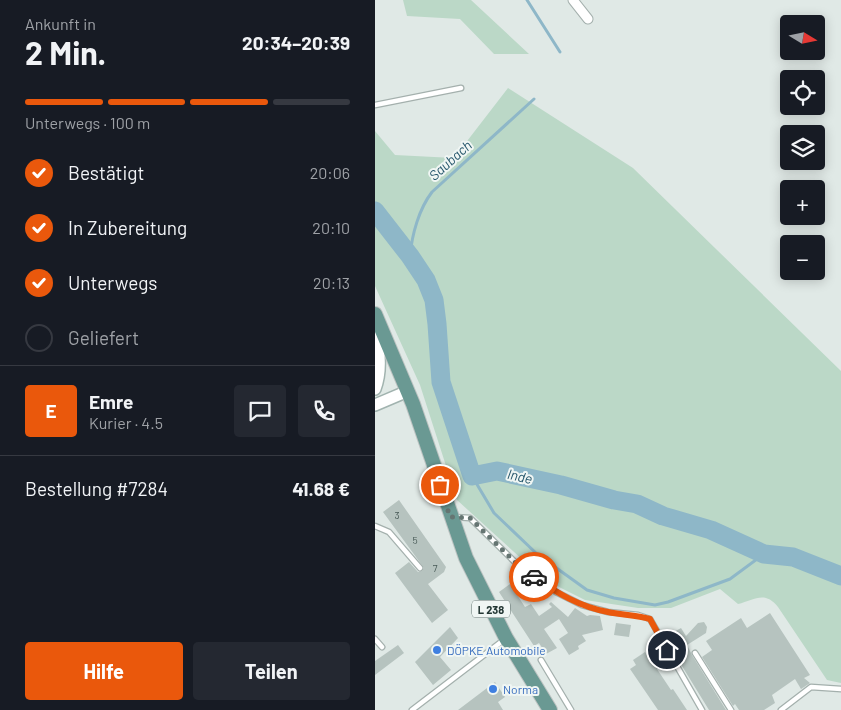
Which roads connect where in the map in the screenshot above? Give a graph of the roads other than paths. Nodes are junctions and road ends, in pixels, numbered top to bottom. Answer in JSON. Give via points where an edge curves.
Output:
{"nodes":[{"id":1,"x":573,"y":0,"type":"edge"},
{"id":2,"x":588,"y":19,"type":"dead end"},
{"id":3,"x":461,"y":88,"type":"dead end"},
{"id":4,"x":375,"y":105,"type":"edge"},
{"id":5,"x":375,"y":314,"type":"edge"},
{"id":6,"x":375,"y":325,"type":"edge"},
{"id":7,"x":375,"y":389,"type":"edge"},
{"id":8,"x":408,"y":390,"type":"junction"},
{"id":9,"x":375,"y":405,"type":"edge"},
{"id":10,"x":450,"y":517,"type":"junction"},
{"id":11,"x":375,"y":526,"type":"edge"},
{"id":12,"x":420,"y":568,"type":"dead end"},
{"id":13,"x":506,"y":638,"type":"junction"},
{"id":14,"x":375,"y":639,"type":"edge"},
{"id":15,"x":381,"y":647,"type":"dead end"},
{"id":16,"x":695,"y":653,"type":"dead end"},
{"id":17,"x":541,"y":660,"type":"dead end"},
{"id":18,"x":841,"y":689,"type":"edge"},
{"id":19,"x":412,"y":710,"type":"edge"},
{"id":20,"x":550,"y":710,"type":"edge"},
{"id":21,"x":571,"y":710,"type":"edge"},
{"id":22,"x":702,"y":710,"type":"edge"},
{"id":23,"x":731,"y":710,"type":"edge"},
{"id":24,"x":781,"y":710,"type":"edge"}],
"edges":[{"from":1,"to":2,"type":"street"},
{"from":3,"to":4,"type":"lane"},
{"from":5,"to":8,"type":"main road","number":"L 238"},
{"from":6,"to":7,"type":"street","via":[[380,369]]},
{"from":8,"to":9,"type":"street"},
{"from":8,"to":10,"type":"main road","number":"L 238"},
{"from":10,"to":13,"type":"main road","number":"L 238","via":[[465,558]]},
{"from":10,"to":22,"type":"lane","via":[[470,518],[521,568],[556,592],[582,605],[650,619]]},
{"from":11,"to":12,"type":"lane","via":[[389,532]]},
{"from":13,"to":19,"type":"lane"},
{"from":13,"to":20,"type":"main road","number":"L 238"},
{"from":14,"to":15,"type":"lane"},
{"from":16,"to":23,"type":"lane"},
{"from":17,"to":21,"type":"lane"},
{"from":18,"to":24,"type":"lane","via":[[811,687]]}]}
